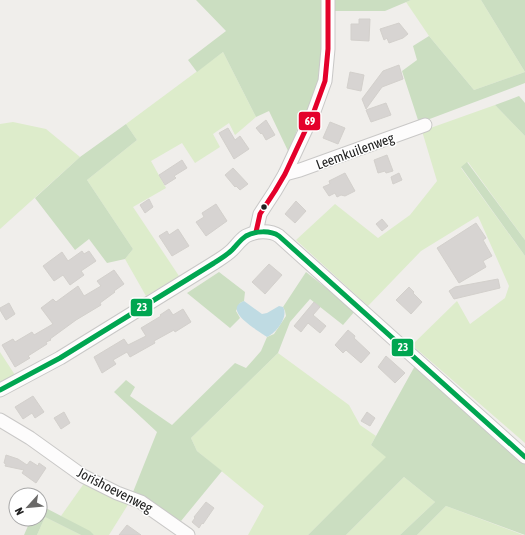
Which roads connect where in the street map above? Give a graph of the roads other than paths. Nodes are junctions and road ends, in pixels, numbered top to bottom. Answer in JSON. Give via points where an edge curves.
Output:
{"nodes":[{"id":1,"x":328,"y":0,"type":"edge"},
{"id":2,"x":425,"y":125,"type":"dead end"},
{"id":3,"x":285,"y":174,"type":"junction"},
{"id":4,"x":256,"y":232,"type":"junction"},
{"id":5,"x":0,"y":390,"type":"edge"},
{"id":6,"x":0,"y":420,"type":"edge"},
{"id":7,"x":525,"y":457,"type":"edge"},
{"id":8,"x":188,"y":535,"type":"edge"}],
"edges":[{"from":1,"to":3,"type":"street","name":"Leemkuilenweg","via":[[325,81]]},
{"from":2,"to":3,"type":"street","name":"Leemkuilenweg"},
{"from":3,"to":4,"type":"street","name":"Leemkuilenweg","via":[[260,214]]},
{"from":4,"to":5,"type":"street","via":[[247,236],[214,263],[60,358]]},
{"from":4,"to":7,"type":"street","via":[[275,233],[279,236]]},
{"from":6,"to":8,"type":"street","name":"Jorishoevenweg","via":[[83,476],[142,502]]}]}
